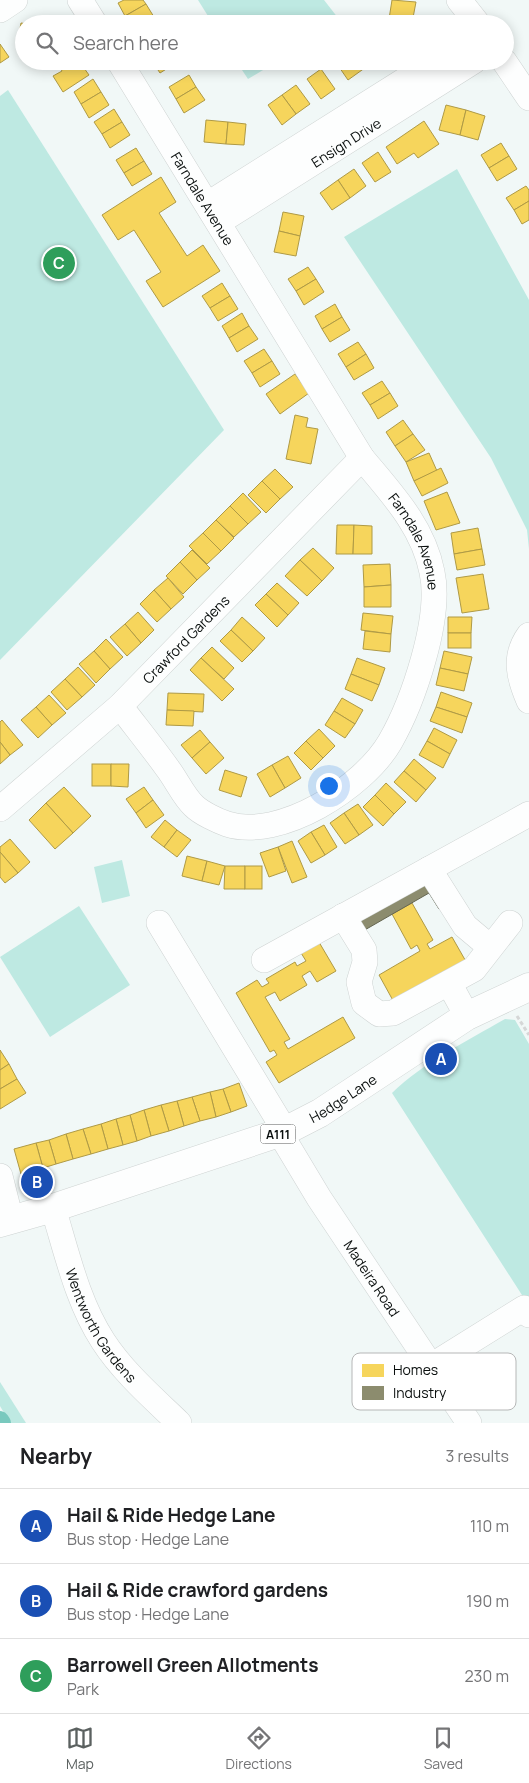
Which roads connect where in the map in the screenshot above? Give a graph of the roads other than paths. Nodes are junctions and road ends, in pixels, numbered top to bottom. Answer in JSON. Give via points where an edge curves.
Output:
{"nodes":[{"id":1,"x":15,"y":0,"type":"edge"},
{"id":2,"x":80,"y":0,"type":"edge"},
{"id":3,"x":458,"y":0,"type":"edge"},
{"id":4,"x":0,"y":10,"type":"edge"},
{"id":5,"x":89,"y":15,"type":"edge"},
{"id":6,"x":470,"y":15,"type":"edge"},
{"id":7,"x":125,"y":70,"type":"edge"},
{"id":8,"x":422,"y":70,"type":"edge"},
{"id":9,"x":459,"y":70,"type":"edge"},
{"id":10,"x":510,"y":70,"type":"edge"},
{"id":11,"x":529,"y":98,"type":"edge"},
{"id":12,"x":214,"y":213,"type":"junction"},
{"id":13,"x":362,"y":458,"type":"junction"},
{"id":14,"x":529,"y":635,"type":"edge"},
{"id":15,"x":529,"y":701,"type":"edge"},
{"id":16,"x":120,"y":706,"type":"junction"},
{"id":17,"x":0,"y":809,"type":"edge"},
{"id":18,"x":529,"y":814,"type":"edge"},
{"id":19,"x":429,"y":869,"type":"junction"},
{"id":20,"x":343,"y":916,"type":"junction"},
{"id":21,"x":159,"y":923,"type":"dead end"},
{"id":22,"x":510,"y":923,"type":"dead end"},
{"id":23,"x":490,"y":948,"type":"junction"},
{"id":24,"x":264,"y":960,"type":"dead end"},
{"id":25,"x":449,"y":983,"type":"junction"},
{"id":26,"x":529,"y":987,"type":"edge"},
{"id":27,"x":467,"y":1016,"type":"junction"},
{"id":28,"x":283,"y":1132,"type":"junction"},
{"id":29,"x":0,"y":1176,"type":"edge"},
{"id":30,"x":53,"y":1208,"type":"junction"},
{"id":31,"x":6,"y":1222,"type":"edge"},
{"id":32,"x":529,"y":1316,"type":"edge"},
{"id":33,"x":422,"y":1353,"type":"edge"},
{"id":34,"x":452,"y":1353,"type":"edge"},
{"id":35,"x":460,"y":1410,"type":"edge"},
{"id":36,"x":179,"y":1423,"type":"edge"},
{"id":37,"x":469,"y":1423,"type":"edge"}],
"edges":[{"from":1,"to":4,"type":"street"},
{"from":2,"to":5,"type":"street"},
{"from":3,"to":6,"type":"street"},
{"from":7,"to":12,"type":"street","name":"Farndale Avenue"},
{"from":8,"to":12,"type":"street","name":"Ensign Drive"},
{"from":9,"to":12,"type":"street","name":"Ensign Drive"},
{"from":10,"to":11,"type":"street"},
{"from":12,"to":13,"type":"street","name":"Farndale Avenue"},
{"from":13,"to":16,"type":"street","name":"Crawford Gardens"},
{"from":13,"to":16,"type":"street","name":"Farndale Avenue","via":[[420,533],[433,573],[433,617],[411,696],[389,743],[364,774],[293,820],[259,828],[227,824],[194,806]]},
{"from":14,"to":15,"type":"street","via":[[518,661],[520,680]]},
{"from":16,"to":17,"type":"street","name":"Crawford Gardens"},
{"from":18,"to":19,"type":"street"},
{"from":19,"to":20,"type":"street"},
{"from":19,"to":23,"type":"street","via":[[465,926]]},
{"from":20,"to":24,"type":"street"},
{"from":20,"to":25,"type":"street","via":[[364,950],[365,962],[359,982],[364,1003],[379,1014],[393,1013]]},
{"from":21,"to":28,"type":"street","name":"Madeira Road"},
{"from":22,"to":23,"type":"street"},
{"from":23,"to":25,"type":"street","via":[[474,969]]},
{"from":25,"to":27,"type":"street"},
{"from":26,"to":27,"type":"main road","name":"Hedge Lane","number":"A111"},
{"from":27,"to":28,"type":"main road","name":"Hedge Lane","number":"A111","via":[[320,1112]]},
{"from":28,"to":30,"type":"main road","name":"Hedge Lane","number":"A111"},
{"from":28,"to":33,"type":"street","name":"Madeira Road","via":[[318,1198]]},
{"from":29,"to":31,"type":"street"},
{"from":30,"to":31,"type":"main road","name":"Hedge Lane","number":"A111"},
{"from":30,"to":36,"type":"street","name":"Wentworth Gardens","via":[[77,1288],[103,1342],[141,1388]]},
{"from":32,"to":34,"type":"street","via":[[524,1308]]},
{"from":35,"to":37,"type":"street","name":"Madeira Road"}]}
